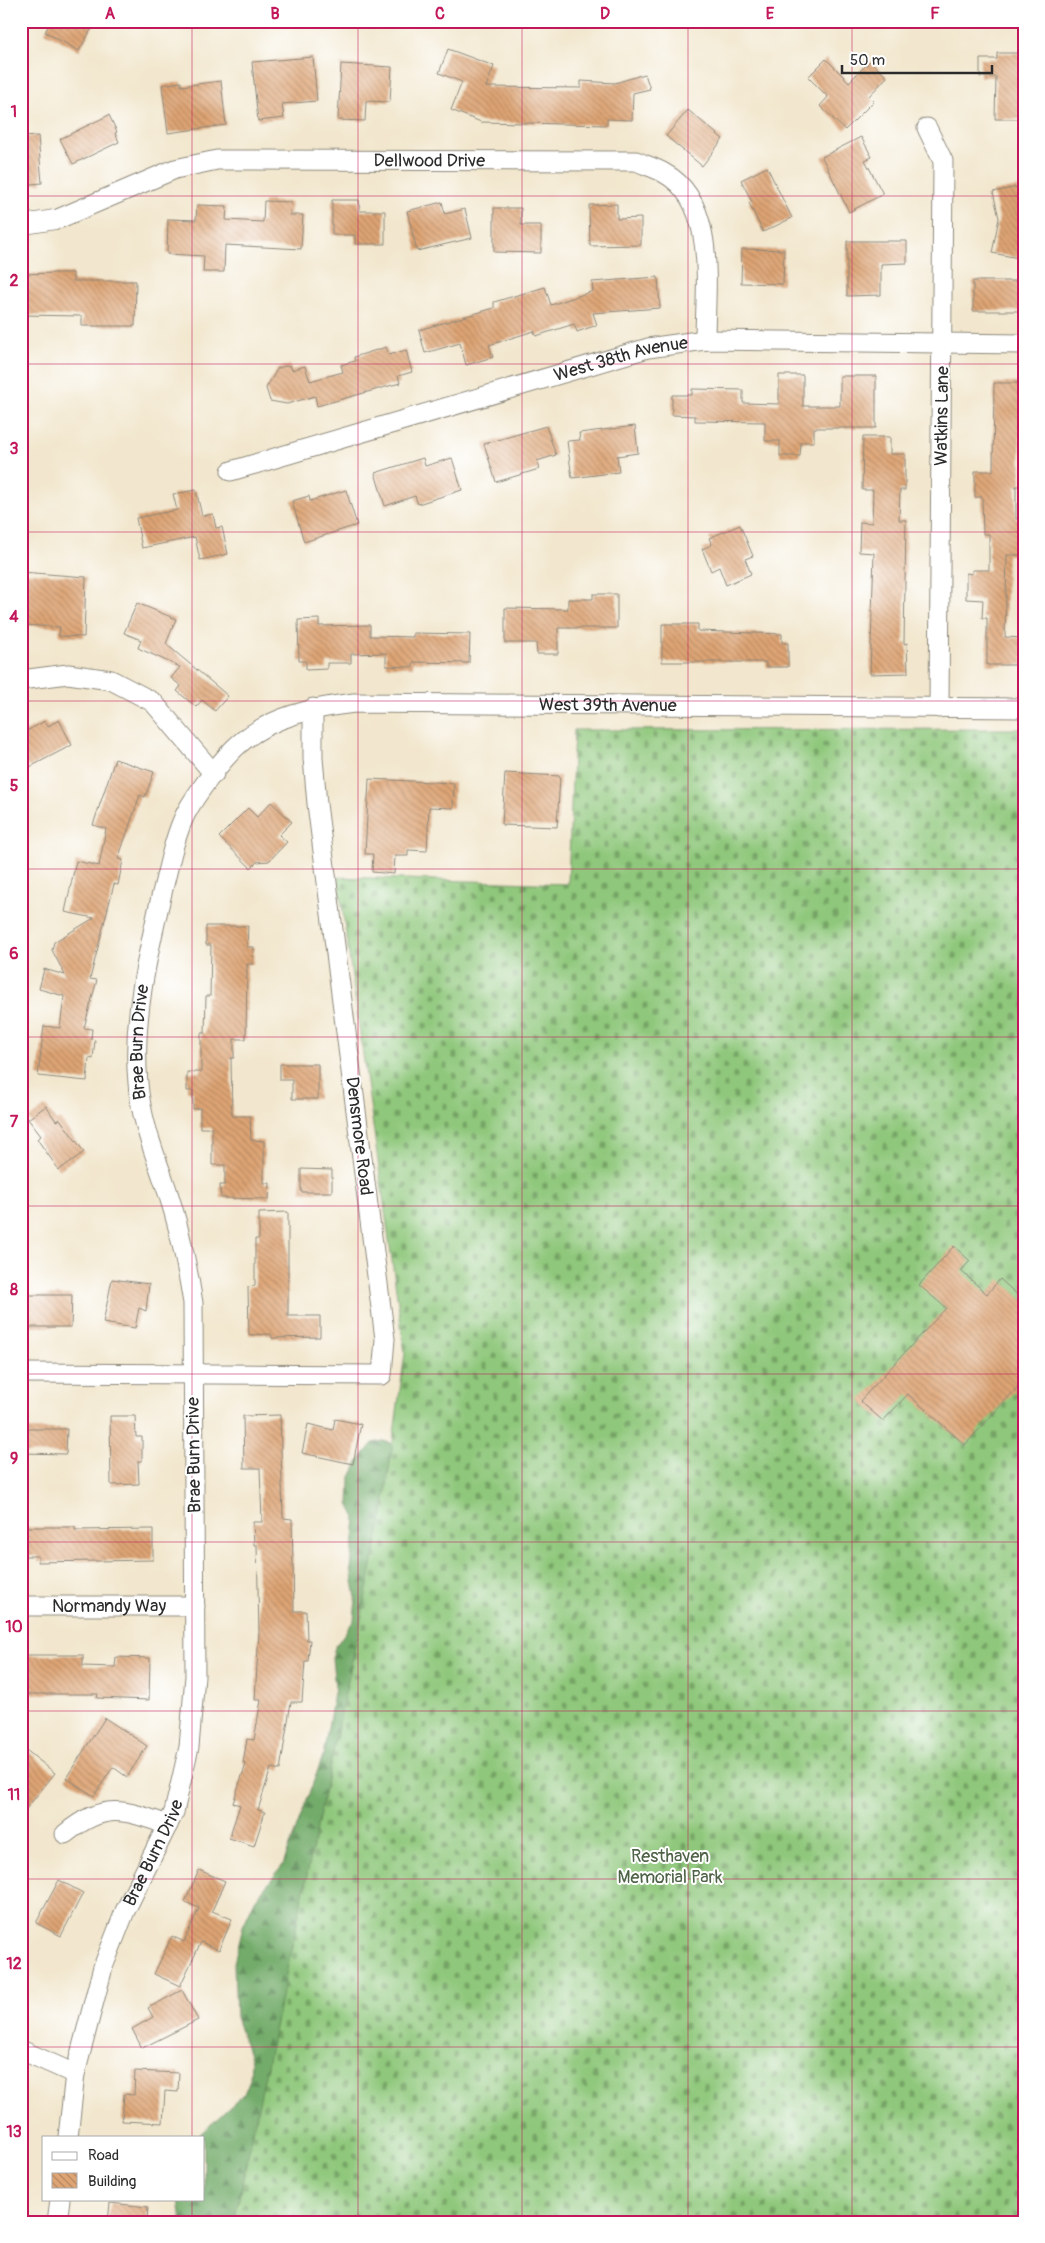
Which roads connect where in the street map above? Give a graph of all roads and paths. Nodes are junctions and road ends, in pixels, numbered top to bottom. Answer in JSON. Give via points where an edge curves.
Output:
{"nodes":[{"id":1,"x":927,"y":128,"type":"dead end"},
{"id":2,"x":21,"y":225,"type":"edge"},
{"id":3,"x":705,"y":340,"type":"junction"},
{"id":4,"x":942,"y":343,"type":"junction"},
{"id":5,"x":1024,"y":344,"type":"edge"},
{"id":6,"x":231,"y":471,"type":"dead end"},
{"id":7,"x":21,"y":680,"type":"edge"},
{"id":8,"x":312,"y":708,"type":"junction"},
{"id":9,"x":939,"y":708,"type":"junction"},
{"id":10,"x":1024,"y":708,"type":"edge"},
{"id":11,"x":214,"y":774,"type":"junction"},
{"id":12,"x":21,"y":1373,"type":"edge"},
{"id":13,"x":193,"y":1373,"type":"junction"},
{"id":14,"x":21,"y":1606,"type":"edge"},
{"id":15,"x":195,"y":1606,"type":"junction"},
{"id":16,"x":168,"y":1824,"type":"junction"},
{"id":17,"x":65,"y":1834,"type":"dead end"},
{"id":18,"x":21,"y":2050,"type":"edge"},
{"id":19,"x":75,"y":2074,"type":"junction"},
{"id":20,"x":68,"y":2136,"type":"edge"},
{"id":21,"x":60,"y":2200,"type":"edge"},
{"id":22,"x":57,"y":2222,"type":"edge"}],
"edges":[{"from":1,"to":4,"type":"street","name":"Watkins Lane","via":[[943,162]]},
{"from":2,"to":3,"type":"street","name":"Dellwood Drive","via":[[58,219],[175,169],[217,160],[636,161],[666,173],[689,194],[704,231]]},
{"from":3,"to":4,"type":"street","name":"West 38th Avenue"},
{"from":3,"to":6,"type":"street","name":"West 38th Avenue","via":[[648,348]]},
{"from":4,"to":5,"type":"street","name":"West 38th Avenue"},
{"from":4,"to":9,"type":"street","name":"Watkins Lane"},
{"from":7,"to":11,"type":"street","via":[[68,674],[111,680],[153,702]]},
{"from":8,"to":9,"type":"street","name":"West 39th Avenue","via":[[354,703]]},
{"from":8,"to":11,"type":"street","name":"West 39th Avenue","via":[[271,722],[238,745]]},
{"from":8,"to":13,"type":"street","name":"Densmore Road","via":[[317,804],[385,1339],[382,1375]]},
{"from":9,"to":10,"type":"street","name":"West 39th Avenue"},
{"from":11,"to":13,"type":"street","name":"Brae Burn Drive","via":[[186,814],[169,865],[147,959],[138,1033],[138,1084],[150,1144],[168,1192],[187,1264],[193,1303]]},
{"from":12,"to":13,"type":"street"},
{"from":13,"to":15,"type":"street","name":"Brae Burn Drive"},
{"from":14,"to":15,"type":"street","name":"Normandy Way"},
{"from":15,"to":16,"type":"street","name":"Brae Burn Drive","via":[[195,1676],[189,1747],[174,1812]]},
{"from":16,"to":17,"type":"street","via":[[130,1812],[112,1812],[88,1818]]},
{"from":16,"to":19,"type":"street","name":"Brae Burn Drive","via":[[125,1911],[103,1967]]},
{"from":18,"to":19,"type":"street"},
{"from":19,"to":20,"type":"street","name":"Brae Burn Drive"},
{"from":21,"to":22,"type":"street"}]}
